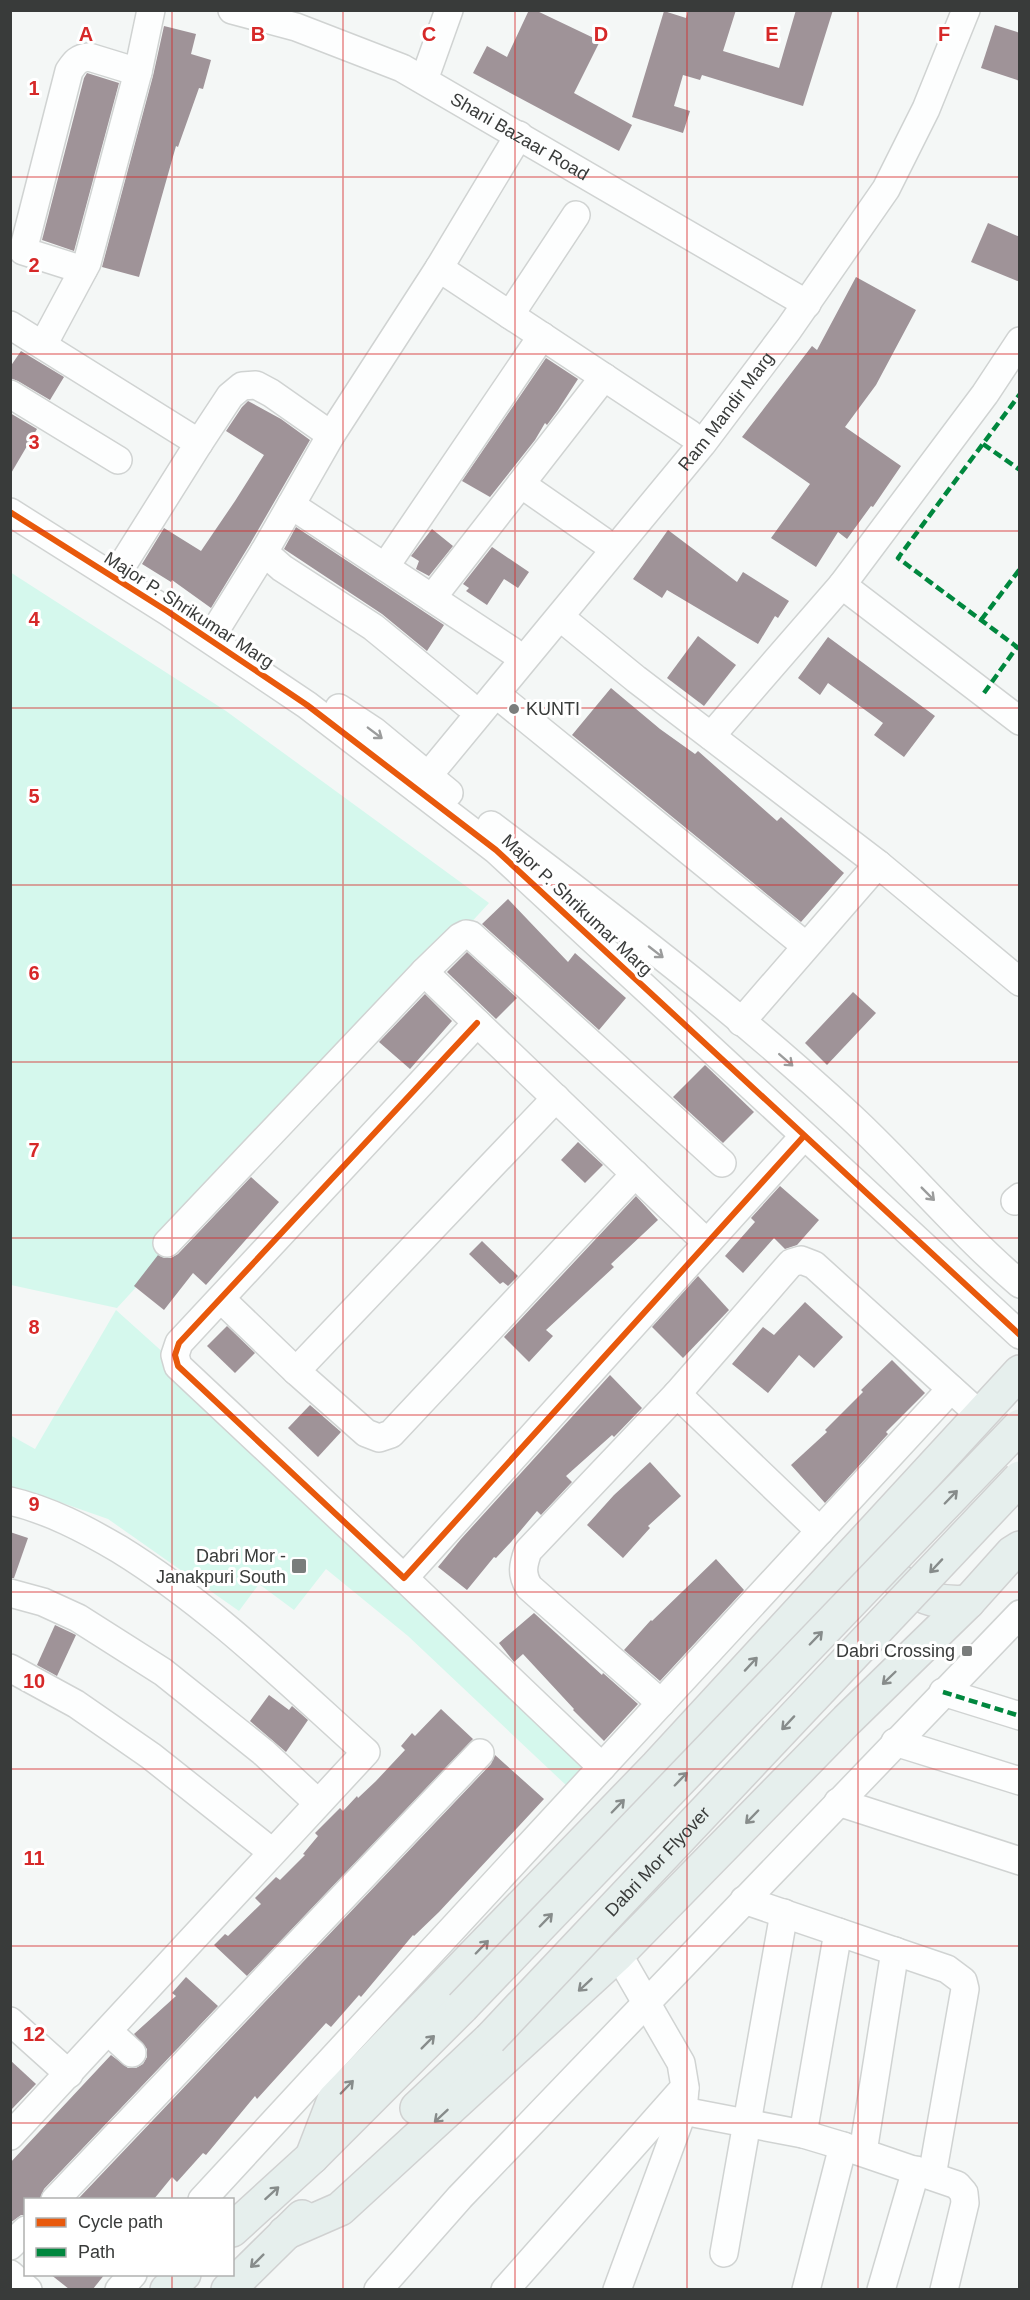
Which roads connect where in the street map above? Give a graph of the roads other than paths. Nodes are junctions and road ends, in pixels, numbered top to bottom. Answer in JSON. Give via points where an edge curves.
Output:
{"nodes":[{"id":1,"x":151,"y":10,"type":"edge"},
{"id":2,"x":232,"y":10,"type":"edge"},
{"id":3,"x":449,"y":10,"type":"edge"},
{"id":4,"x":949,"y":10,"type":"edge"},
{"id":5,"x":966,"y":10,"type":"edge"},
{"id":6,"x":138,"y":72,"type":"junction"},
{"id":7,"x":424,"y":80,"type":"junction"},
{"id":8,"x":519,"y":135,"type":"junction"},
{"id":9,"x":576,"y":215,"type":"dead end"},
{"id":10,"x":439,"y":268,"type":"junction"},
{"id":11,"x":83,"y":270,"type":"junction"},
{"id":12,"x":800,"y":300,"type":"junction"},
{"id":13,"x":510,"y":315,"type":"junction"},
{"id":14,"x":10,"y":325,"type":"edge"},
{"id":15,"x":542,"y":336,"type":"junction"},
{"id":16,"x":1020,"y":341,"type":"edge"},
{"id":17,"x":43,"y":345,"type":"junction"},
{"id":18,"x":604,"y":377,"type":"junction"},
{"id":19,"x":10,"y":394,"type":"edge"},
{"id":20,"x":690,"y":434,"type":"junction"},
{"id":21,"x":331,"y":435,"type":"junction"},
{"id":22,"x":199,"y":443,"type":"junction"},
{"id":23,"x":118,"y":460,"type":"dead end"},
{"id":24,"x":521,"y":484,"type":"junction"},
{"id":25,"x":10,"y":493,"type":"edge"},
{"id":26,"x":291,"y":505,"type":"junction"},
{"id":27,"x":10,"y":512,"type":"edge"},
{"id":28,"x":603,"y":541,"type":"junction"},
{"id":29,"x":264,"y":552,"type":"junction"},
{"id":30,"x":123,"y":564,"type":"junction"},
{"id":31,"x":385,"y":567,"type":"junction"},
{"id":32,"x":842,"y":585,"type":"junction"},
{"id":33,"x":432,"y":598,"type":"junction"},
{"id":34,"x":560,"y":617,"type":"junction"},
{"id":35,"x":219,"y":626,"type":"junction"},
{"id":36,"x":512,"y":651,"type":"junction"},
{"id":37,"x":496,"y":694,"type":"junction"},
{"id":38,"x":467,"y":704,"type":"junction"},
{"id":39,"x":1020,"y":721,"type":"edge"},
{"id":40,"x":711,"y":736,"type":"junction"},
{"id":41,"x":416,"y":778,"type":"junction"},
{"id":42,"x":878,"y":864,"type":"junction"},
{"id":43,"x":806,"y":946,"type":"junction"},
{"id":44,"x":424,"y":972,"type":"junction"},
{"id":45,"x":1020,"y":982,"type":"edge"},
{"id":46,"x":741,"y":1022,"type":"junction"},
{"id":47,"x":477,"y":1023,"type":"junction"},
{"id":48,"x":556,"y":1098,"type":"junction"},
{"id":49,"x":804,"y":1136,"type":"junction"},
{"id":50,"x":722,"y":1163,"type":"dead end"},
{"id":51,"x":635,"y":1173,"type":"junction"},
{"id":52,"x":167,"y":1243,"type":"dead end"},
{"id":53,"x":707,"y":1243,"type":"junction"},
{"id":54,"x":1020,"y":1284,"type":"edge"},
{"id":55,"x":220,"y":1299,"type":"junction"},
{"id":56,"x":1020,"y":1335,"type":"edge"},
{"id":57,"x":296,"y":1371,"type":"junction"},
{"id":58,"x":1020,"y":1372,"type":"edge"},
{"id":59,"x":951,"y":1389,"type":"junction"},
{"id":60,"x":677,"y":1394,"type":"junction"},
{"id":61,"x":979,"y":1414,"type":"junction"},
{"id":62,"x":1020,"y":1426,"type":"edge"},
{"id":63,"x":1020,"y":1478,"type":"edge"},
{"id":64,"x":10,"y":1501,"type":"edge"},
{"id":65,"x":876,"y":1527,"type":"junction"},
{"id":66,"x":820,"y":1531,"type":"junction"},
{"id":67,"x":1020,"y":1548,"type":"edge"},
{"id":68,"x":404,"y":1578,"type":"junction"},
{"id":69,"x":10,"y":1593,"type":"edge"},
{"id":70,"x":968,"y":1602,"type":"junction"},
{"id":71,"x":1015,"y":1626,"type":"edge"},
{"id":72,"x":10,"y":1668,"type":"edge"},
{"id":73,"x":943,"y":1692,"type":"junction"},
{"id":74,"x":661,"y":1703,"type":"junction"},
{"id":75,"x":1020,"y":1716,"type":"edge"},
{"id":76,"x":895,"y":1742,"type":"junction"},
{"id":77,"x":480,"y":1753,"type":"dead end"},
{"id":78,"x":602,"y":1767,"type":"junction"},
{"id":79,"x":1020,"y":1781,"type":"edge"},
{"id":80,"x":838,"y":1802,"type":"junction"},
{"id":81,"x":318,"y":1803,"type":"junction"},
{"id":82,"x":272,"y":1852,"type":"junction"},
{"id":83,"x":1020,"y":1861,"type":"edge"},
{"id":84,"x":744,"y":1900,"type":"junction"},
{"id":85,"x":784,"y":1913,"type":"junction"},
{"id":86,"x":838,"y":1932,"type":"junction"},
{"id":87,"x":895,"y":1951,"type":"junction"},
{"id":88,"x":618,"y":1954,"type":"junction"},
{"id":89,"x":645,"y":2004,"type":"junction"},
{"id":90,"x":10,"y":2021,"type":"edge"},
{"id":91,"x":108,"y":2031,"type":"junction"},
{"id":92,"x":132,"y":2053,"type":"dead end"},
{"id":93,"x":69,"y":2074,"type":"junction"},
{"id":94,"x":684,"y":2099,"type":"junction"},
{"id":95,"x":748,"y":2125,"type":"junction"},
{"id":96,"x":12,"y":2130,"type":"edge"},
{"id":97,"x":803,"y":2134,"type":"junction"},
{"id":98,"x":853,"y":2149,"type":"junction"},
{"id":99,"x":312,"y":2157,"type":"junction"},
{"id":100,"x":924,"y":2173,"type":"junction"},
{"id":101,"x":56,"y":2198,"type":"edge"},
{"id":102,"x":203,"y":2198,"type":"edge"},
{"id":103,"x":234,"y":2228,"type":"edge"},
{"id":104,"x":24,"y":2232,"type":"edge"},
{"id":105,"x":285,"y":2233,"type":"junction"},
{"id":106,"x":10,"y":2246,"type":"edge"},
{"id":107,"x":724,"y":2253,"type":"dead end"},
{"id":108,"x":11,"y":2274,"type":"edge"},
{"id":109,"x":131,"y":2276,"type":"edge"},
{"id":110,"x":182,"y":2276,"type":"edge"},
{"id":111,"x":28,"y":2289,"type":"edge"},
{"id":112,"x":119,"y":2289,"type":"edge"},
{"id":113,"x":167,"y":2289,"type":"edge"},
{"id":114,"x":228,"y":2289,"type":"edge"},
{"id":115,"x":378,"y":2289,"type":"edge"},
{"id":116,"x":505,"y":2289,"type":"edge"},
{"id":117,"x":617,"y":2289,"type":"edge"},
{"id":118,"x":807,"y":2289,"type":"edge"},
{"id":119,"x":881,"y":2289,"type":"edge"},
{"id":120,"x":944,"y":2289,"type":"edge"}],
"edges":[{"from":1,"to":6,"type":"street"},
{"from":2,"to":7,"type":"street","name":"Shani Bazaar Road","via":[[296,27]]},
{"from":3,"to":7,"type":"street"},
{"from":4,"to":12,"type":"street","name":"Ram Mandir Marg","via":[[913,100],[873,180]]},
{"from":5,"to":12,"type":"street","name":"Ram Mandir Marg","via":[[926,109],[886,189]]},
{"from":6,"to":11,"type":"street"},
{"from":6,"to":11,"type":"street","via":[[89,57],[74,62],[69,71],[23,251]]},
{"from":7,"to":8,"type":"street","name":"Shani Bazaar Road"},
{"from":8,"to":10,"type":"street"},
{"from":8,"to":12,"type":"street","name":"Shani Bazaar Road"},
{"from":9,"to":13,"type":"street"},
{"from":10,"to":13,"type":"street"},
{"from":10,"to":21,"type":"street"},
{"from":11,"to":17,"type":"street"},
{"from":12,"to":20,"type":"street","name":"Ram Mandir Marg"},
{"from":12,"to":34,"type":"street","name":"Ram Mandir Marg","via":[[702,444]]},
{"from":13,"to":15,"type":"street"},
{"from":14,"to":17,"type":"street"},
{"from":15,"to":18,"type":"street"},
{"from":15,"to":31,"type":"street"},
{"from":16,"to":32,"type":"street"},
{"from":17,"to":22,"type":"street"},
{"from":18,"to":20,"type":"street"},
{"from":18,"to":24,"type":"street"},
{"from":19,"to":23,"type":"street"},
{"from":20,"to":28,"type":"street","name":"Ram Mandir Marg"},
{"from":21,"to":22,"type":"street","via":[[256,385],[242,386],[230,396]]},
{"from":21,"to":26,"type":"street"},
{"from":22,"to":30,"type":"street"},
{"from":24,"to":28,"type":"street"},
{"from":24,"to":33,"type":"street"},
{"from":25,"to":30,"type":"street","name":"Major P. Shrikumar Marg"},
{"from":26,"to":29,"type":"street"},
{"from":26,"to":31,"type":"street"},
{"from":27,"to":41,"type":"street","name":"Major P. Shrikumar Marg","via":[[167,611]]},
{"from":28,"to":36,"type":"street","name":"Ram Mandir Marg"},
{"from":29,"to":35,"type":"street"},
{"from":29,"to":38,"type":"street","via":[[373,627]]},
{"from":30,"to":35,"type":"street","name":"Major P. Shrikumar Marg"},
{"from":31,"to":33,"type":"street"},
{"from":32,"to":39,"type":"street"},
{"from":32,"to":40,"type":"street"},
{"from":33,"to":36,"type":"street"},
{"from":34,"to":37,"type":"street","name":"Ram Mandir Marg"},
{"from":34,"to":40,"type":"street"},
{"from":35,"to":41,"type":"street","name":"Major P. Shrikumar Marg","one_way":true,"via":[[374,731]]},
{"from":36,"to":38,"type":"street","name":"Ram Mandir Marg"},
{"from":37,"to":41,"type":"street","name":"Ram Mandir Marg"},
{"from":37,"to":43,"type":"street"},
{"from":38,"to":41,"type":"street","name":"Ram Mandir Marg"},
{"from":40,"to":42,"type":"street"},
{"from":41,"to":46,"type":"street","name":"Major P. Shrikumar Marg","one_way":true,"via":[[666,959]]},
{"from":41,"to":49,"type":"street","name":"Major P. Shrikumar Marg"},
{"from":42,"to":43,"type":"street"},
{"from":42,"to":45,"type":"street"},
{"from":43,"to":46,"type":"street"},
{"from":44,"to":47,"type":"street"},
{"from":44,"to":50,"type":"street","via":[[460,937],[471,935]]},
{"from":44,"to":52,"type":"street"},
{"from":46,"to":54,"type":"street","name":"Major P. Shrikumar Marg","one_way":true,"via":[[852,1118]]},
{"from":47,"to":48,"type":"street"},
{"from":47,"to":55,"type":"street"},
{"from":48,"to":51,"type":"street"},
{"from":48,"to":57,"type":"street"},
{"from":49,"to":53,"type":"street"},
{"from":49,"to":56,"type":"street","name":"Major P. Shrikumar Marg"},
{"from":51,"to":53,"type":"street"},
{"from":51,"to":57,"type":"street","via":[[391,1434],[379,1438],[366,1433]]},
{"from":53,"to":68,"type":"street"},
{"from":55,"to":57,"type":"street"},
{"from":55,"to":68,"type":"street","via":[[179,1343],[175,1355],[178,1366]]},
{"from":58,"to":61,"type":"main road"},
{"from":59,"to":60,"type":"street","via":[[814,1265],[801,1260],[790,1263]]},
{"from":59,"to":61,"type":"street"},
{"from":59,"to":66,"type":"street"},
{"from":60,"to":66,"type":"street"},
{"from":60,"to":74,"type":"street","via":[[528,1551],[523,1565],[529,1587]]},
{"from":61,"to":65,"type":"main road"},
{"from":99,"to":62,"type":"main road","one_way":true,"bridge":true,"via":[[462,2007]]},
{"from":63,"to":105,"type":"main road","name":"Dabri Mor Flyover","one_way":true,"bridge":true,"via":[[490,2039]]},
{"from":64,"to":81,"type":"street","via":[[80,1526],[150,1569],[229,1630],[366,1752]]},
{"from":65,"to":70,"type":"main road","via":[[884,1560],[905,1586],[935,1601]]},
{"from":99,"to":65,"type":"main road","one_way":true,"via":[[334,2100],[657,1766]]},
{"from":66,"to":74,"type":"street"},
{"from":67,"to":70,"type":"main road"},
{"from":68,"to":78,"type":"street"},
{"from":69,"to":81,"type":"street","via":[[78,1618],[163,1672],[263,1752]]},
{"from":70,"to":88,"type":"main road","one_way":true},
{"from":71,"to":73,"type":"street"},
{"from":72,"to":82,"type":"street","via":[[76,1704],[152,1756]]},
{"from":73,"to":75,"type":"street"},
{"from":73,"to":76,"type":"street"},
{"from":74,"to":78,"type":"street"},
{"from":76,"to":79,"type":"street"},
{"from":76,"to":80,"type":"street"},
{"from":77,"to":101,"type":"street"},
{"from":78,"to":102,"type":"street"},
{"from":80,"to":83,"type":"street"},
{"from":80,"to":84,"type":"street"},
{"from":81,"to":82,"type":"street"},
{"from":82,"to":91,"type":"street"},
{"from":84,"to":85,"type":"street"},
{"from":84,"to":89,"type":"street"},
{"from":85,"to":86,"type":"street"},
{"from":85,"to":95,"type":"street"},
{"from":86,"to":87,"type":"street"},
{"from":86,"to":97,"type":"street"},
{"from":87,"to":98,"type":"street"},
{"from":87,"to":100,"type":"street","via":[[947,1969],[963,1981],[965,1989]]},
{"from":88,"to":89,"type":"street"},
{"from":88,"to":105,"type":"main road","one_way":true,"via":[[340,2209]]},
{"from":89,"to":94,"type":"street","via":[[681,2063]]},
{"from":89,"to":115,"type":"street","via":[[460,2197]]},
{"from":90,"to":93,"type":"street"},
{"from":91,"to":92,"type":"street"},
{"from":91,"to":93,"type":"street"},
{"from":93,"to":96,"type":"street"},
{"from":94,"to":95,"type":"street"},
{"from":94,"to":116,"type":"street"},
{"from":94,"to":117,"type":"street"},
{"from":95,"to":97,"type":"street"},
{"from":95,"to":107,"type":"street"},
{"from":97,"to":98,"type":"street"},
{"from":98,"to":100,"type":"street"},
{"from":98,"to":118,"type":"street"},
{"from":103,"to":99,"type":"main road","one_way":true},
{"from":100,"to":119,"type":"street"},
{"from":100,"to":120,"type":"street","via":[[957,2185],[966,2203]]},
{"from":104,"to":106,"type":"street"},
{"from":105,"to":114,"type":"main road","name":"Dabri Mor Flyover","one_way":true},
{"from":108,"to":111,"type":"street"},
{"from":109,"to":112,"type":"street"},
{"from":110,"to":113,"type":"main road"}]}
